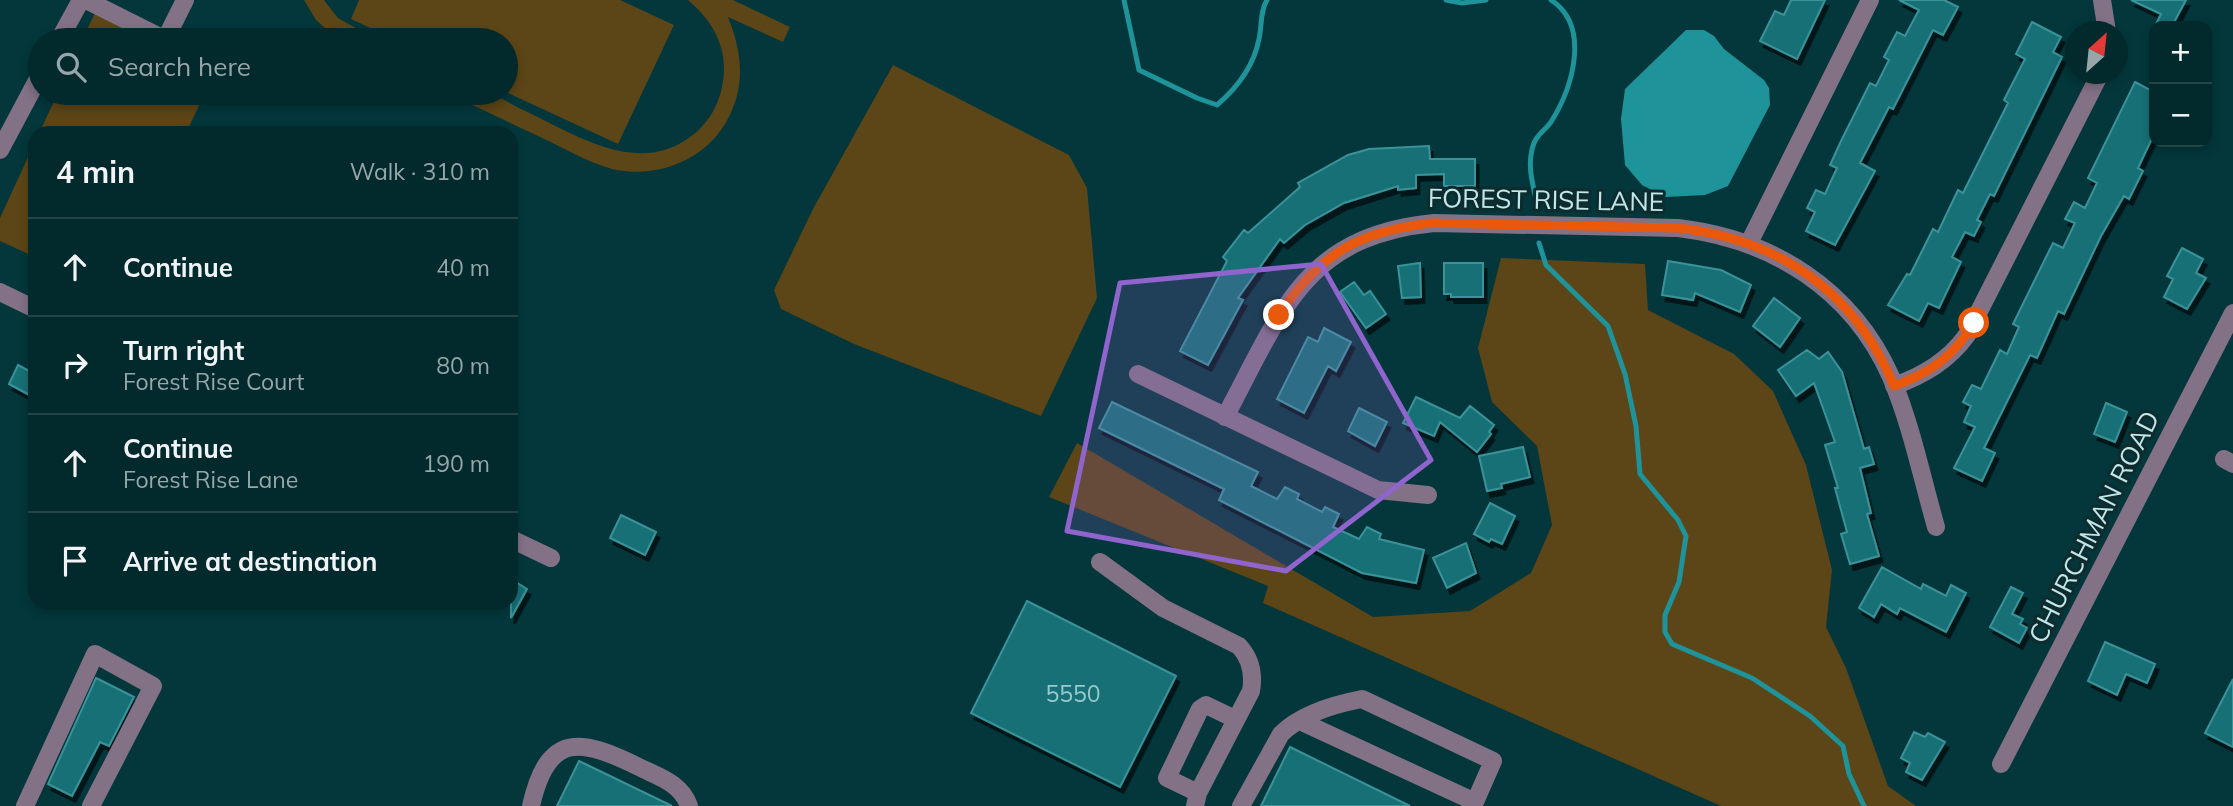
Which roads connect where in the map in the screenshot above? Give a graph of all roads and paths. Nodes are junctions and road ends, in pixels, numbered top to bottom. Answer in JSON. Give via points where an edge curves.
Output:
{"nodes":[{"id":1,"x":83,"y":0,"type":"edge"},
{"id":2,"x":185,"y":0,"type":"edge"},
{"id":3,"x":1870,"y":0,"type":"edge"},
{"id":4,"x":2102,"y":0,"type":"edge"},
{"id":5,"x":2105,"y":21,"type":"edge"},
{"id":6,"x":66,"y":28,"type":"edge"},
{"id":7,"x":140,"y":28,"type":"edge"},
{"id":8,"x":171,"y":28,"type":"edge"},
{"id":9,"x":2095,"y":84,"type":"edge"},
{"id":10,"x":28,"y":98,"type":"edge"},
{"id":11,"x":0,"y":150,"type":"edge"},
{"id":12,"x":1749,"y":243,"type":"junction"},
{"id":13,"x":0,"y":292,"type":"edge"},
{"id":14,"x":28,"y":306,"type":"edge"},
{"id":15,"x":2233,"y":313,"type":"edge"},
{"id":16,"x":1138,"y":374,"type":"dead end"},
{"id":17,"x":1894,"y":386,"type":"junction"},
{"id":18,"x":1225,"y":417,"type":"junction"},
{"id":19,"x":1428,"y":495,"type":"dead end"},
{"id":20,"x":1936,"y":527,"type":"dead end"},
{"id":21,"x":518,"y":542,"type":"edge"},
{"id":22,"x":551,"y":558,"type":"dead end"},
{"id":23,"x":1100,"y":562,"type":"dead end"},
{"id":24,"x":1235,"y":719,"type":"junction"},
{"id":25,"x":1300,"y":721,"type":"junction"},
{"id":26,"x":2001,"y":764,"type":"dead end"},
{"id":27,"x":1196,"y":799,"type":"edge"},
{"id":28,"x":1479,"y":804,"type":"edge"},
{"id":29,"x":25,"y":806,"type":"edge"},
{"id":30,"x":91,"y":806,"type":"edge"},
{"id":31,"x":531,"y":806,"type":"edge"},
{"id":32,"x":689,"y":806,"type":"edge"},
{"id":33,"x":1241,"y":806,"type":"edge"}],
"edges":[{"from":1,"to":6,"type":"street"},
{"from":1,"to":7,"type":"street"},
{"from":2,"to":8,"type":"street"},
{"from":3,"to":12,"type":"street"},
{"from":4,"to":5,"type":"street"},
{"from":9,"to":17,"type":"street","via":[[1961,344],[1932,369]]},
{"from":10,"to":11,"type":"street"},
{"from":12,"to":17,"type":"street","name":"FOREST RISE LANE","via":[[1787,261],[1828,289],[1872,343]]},
{"from":12,"to":18,"type":"street","name":"FOREST RISE LANE","via":[[1678,228],[1434,223],[1399,226],[1364,237],[1318,266],[1296,289]]},
{"from":13,"to":14,"type":"street"},
{"from":15,"to":26,"type":"street","name":"CHURCHMAN ROAD"},
{"from":16,"to":18,"type":"street"},
{"from":17,"to":20,"type":"street","name":"FOREST RISE LANE"},
{"from":18,"to":19,"type":"street","via":[[1378,490]]},
{"from":21,"to":22,"type":"street"},
{"from":23,"to":24,"type":"street","via":[[1164,608],[1239,646],[1246,654],[1252,684]]},
{"from":24,"to":27,"type":"street"},
{"from":24,"to":27,"type":"street","via":[[1206,705],[1200,709],[1167,778]]},
{"from":25,"to":28,"type":"street"},
{"from":25,"to":28,"type":"street","via":[[1362,699],[1493,761]]},
{"from":25,"to":33,"type":"street","via":[[1281,734]]},
{"from":29,"to":30,"type":"street","via":[[95,654],[153,686]]},
{"from":31,"to":32,"type":"street","via":[[549,763],[562,750],[584,744],[600,747],[667,780]]}]}
